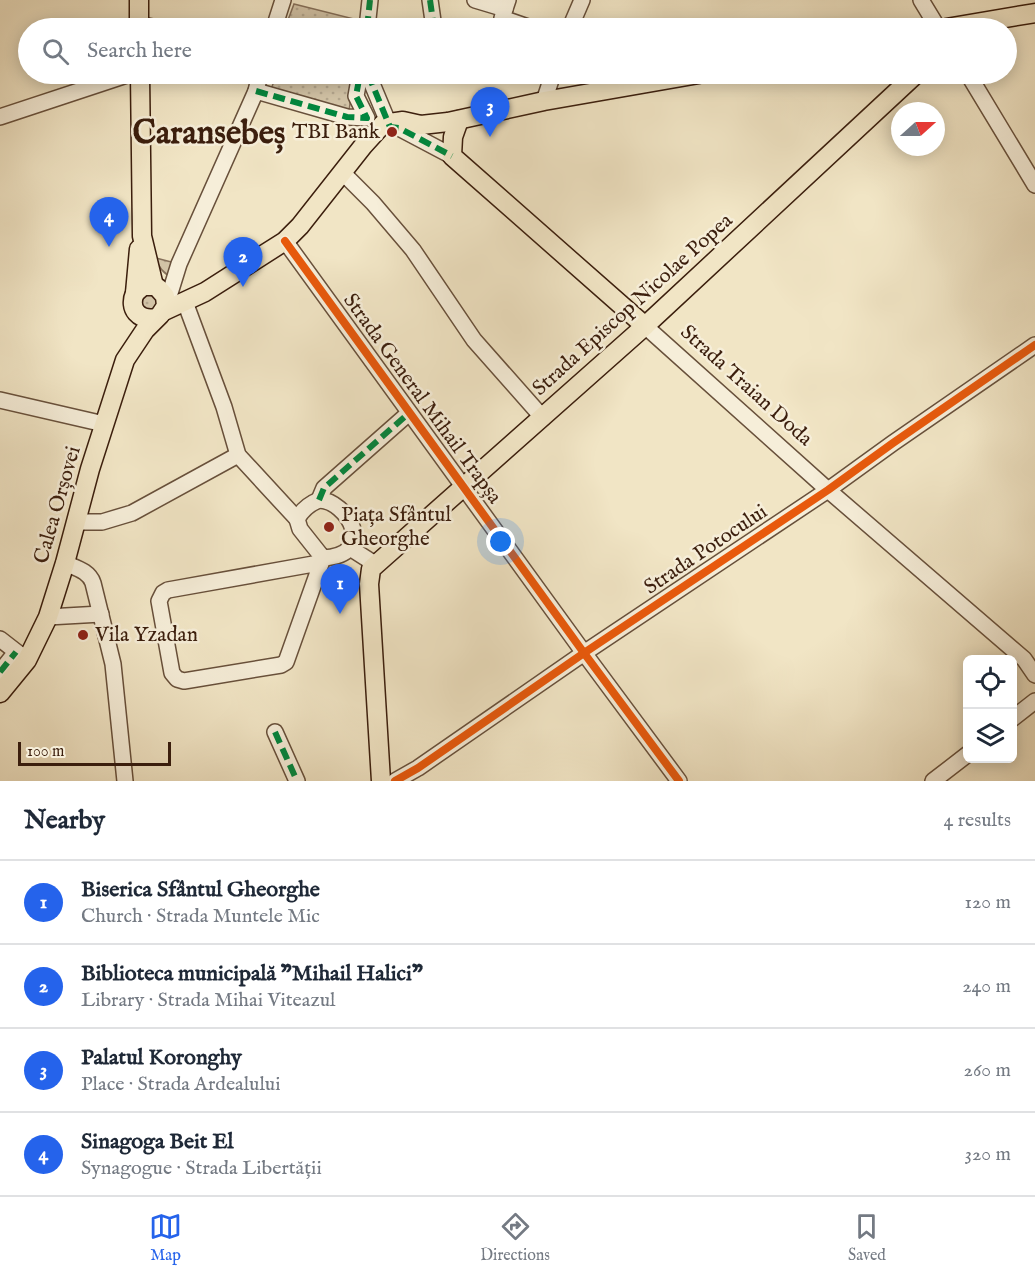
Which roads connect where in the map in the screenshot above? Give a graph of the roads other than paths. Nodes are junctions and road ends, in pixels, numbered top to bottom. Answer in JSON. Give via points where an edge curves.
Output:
{"nodes":[{"id":1,"x":139,"y":0,"type":"edge"},
{"id":2,"x":283,"y":0,"type":"edge"},
{"id":3,"x":370,"y":0,"type":"edge"},
{"id":4,"x":430,"y":0,"type":"edge"},
{"id":5,"x":475,"y":0,"type":"edge"},
{"id":6,"x":582,"y":0,"type":"edge"},
{"id":7,"x":921,"y":0,"type":"edge"},
{"id":8,"x":505,"y":9,"type":"edge"},
{"id":9,"x":1035,"y":13,"type":"edge"},
{"id":10,"x":139,"y":18,"type":"edge"},
{"id":11,"x":277,"y":18,"type":"edge"},
{"id":12,"x":368,"y":18,"type":"edge"},
{"id":13,"x":433,"y":18,"type":"edge"},
{"id":14,"x":574,"y":18,"type":"edge"},
{"id":15,"x":932,"y":18,"type":"edge"},
{"id":16,"x":1005,"y":18,"type":"edge"},
{"id":17,"x":100,"y":84,"type":"edge"},
{"id":18,"x":140,"y":84,"type":"edge"},
{"id":19,"x":258,"y":84,"type":"edge"},
{"id":20,"x":358,"y":84,"type":"edge"},
{"id":21,"x":372,"y":84,"type":"edge"},
{"id":22,"x":550,"y":84,"type":"edge"},
{"id":23,"x":642,"y":84,"type":"edge"},
{"id":24,"x":900,"y":84,"type":"edge"},
{"id":25,"x":974,"y":84,"type":"edge"},
{"id":26,"x":256,"y":91,"type":"junction"},
{"id":27,"x":544,"y":101,"type":"junction"},
{"id":28,"x":0,"y":117,"type":"edge"},
{"id":29,"x":459,"y":120,"type":"junction"},
{"id":30,"x":388,"y":122,"type":"junction"},
{"id":31,"x":453,"y":156,"type":"junction"},
{"id":32,"x":342,"y":172,"type":"junction"},
{"id":33,"x":1035,"y":185,"type":"edge"},
{"id":34,"x":141,"y":236,"type":"junction"},
{"id":35,"x":285,"y":241,"type":"junction"},
{"id":36,"x":173,"y":294,"type":"junction"},
{"id":37,"x":134,"y":301,"type":"junction"},
{"id":38,"x":160,"y":315,"type":"junction"},
{"id":39,"x":645,"y":326,"type":"junction"},
{"id":40,"x":1035,"y":345,"type":"edge"},
{"id":41,"x":125,"y":360,"type":"junction"},
{"id":42,"x":0,"y":400,"type":"edge"},
{"id":43,"x":409,"y":413,"type":"junction"},
{"id":44,"x":543,"y":417,"type":"junction"},
{"id":45,"x":104,"y":424,"type":"junction"},
{"id":46,"x":238,"y":455,"type":"junction"},
{"id":47,"x":463,"y":488,"type":"junction"},
{"id":48,"x":828,"y":490,"type":"junction"},
{"id":49,"x":319,"y":500,"type":"junction"},
{"id":50,"x":297,"y":519,"type":"junction"},
{"id":51,"x":76,"y":522,"type":"junction"},
{"id":52,"x":350,"y":548,"type":"junction"},
{"id":53,"x":321,"y":560,"type":"junction"},
{"id":54,"x":65,"y":563,"type":"junction"},
{"id":55,"x":375,"y":564,"type":"junction"},
{"id":56,"x":101,"y":614,"type":"junction"},
{"id":57,"x":48,"y":617,"type":"junction"},
{"id":58,"x":0,"y":639,"type":"edge"},
{"id":59,"x":584,"y":653,"type":"junction"},
{"id":60,"x":14,"y":663,"type":"edge"},
{"id":61,"x":1035,"y":675,"type":"edge"},
{"id":62,"x":0,"y":693,"type":"edge"},
{"id":63,"x":1035,"y":701,"type":"edge"},
{"id":64,"x":1017,"y":715,"type":"edge"},
{"id":65,"x":275,"y":732,"type":"dead end"},
{"id":66,"x":963,"y":758,"type":"edge"},
{"id":67,"x":125,"y":781,"type":"edge"},
{"id":68,"x":297,"y":781,"type":"edge"},
{"id":69,"x":381,"y":781,"type":"edge"},
{"id":70,"x":395,"y":781,"type":"edge"},
{"id":71,"x":679,"y":781,"type":"edge"},
{"id":72,"x":933,"y":781,"type":"edge"}],
"edges":[{"from":1,"to":10,"type":"main road"},
{"from":2,"to":11,"type":"street"},
{"from":3,"to":12,"type":"street"},
{"from":4,"to":13,"type":"street"},
{"from":5,"to":8,"type":"street"},
{"from":6,"to":14,"type":"street"},
{"from":7,"to":15,"type":"street"},
{"from":9,"to":16,"type":"main road"},
{"from":17,"to":28,"type":"street"},
{"from":18,"to":34,"type":"main road"},
{"from":19,"to":26,"type":"street"},
{"from":20,"to":26,"type":"street","via":[[356,96],[367,118],[347,117]]},
{"from":21,"to":30,"type":"street"},
{"from":22,"to":27,"type":"street"},
{"from":23,"to":27,"type":"main road"},
{"from":24,"to":39,"type":"main road","name":"Strada Episcop Nicolae Popea"},
{"from":25,"to":33,"type":"street"},
{"from":26,"to":36,"type":"street","via":[[179,264]]},
{"from":27,"to":29,"type":"main road"},
{"from":29,"to":30,"type":"main road"},
{"from":29,"to":31,"type":"main road","via":[[453,137]]},
{"from":30,"to":31,"type":"street","via":[[390,127]]},
{"from":30,"to":32,"type":"main road","via":[[374,132]]},
{"from":31,"to":39,"type":"main road","name":"Strada Traian Doda"},
{"from":32,"to":35,"type":"main road"},
{"from":32,"to":44,"type":"street","via":[[413,250],[474,340]]},
{"from":34,"to":36,"type":"main road"},
{"from":34,"to":37,"type":"main road","name":"Calea Orșovei"},
{"from":35,"to":36,"type":"main road","via":[[237,273]]},
{"from":35,"to":43,"type":"street","name":"Strada General Mihail Trapșa"},
{"from":36,"to":37,"type":"main road","via":[[143,286]]},
{"from":36,"to":38,"type":"main road"},
{"from":36,"to":46,"type":"street","via":[[224,407]]},
{"from":37,"to":38,"type":"main road","via":[[136,313],[145,319]]},
{"from":37,"to":41,"type":"main road","name":"Calea Orșovei"},
{"from":38,"to":41,"type":"main road","name":"Calea Orșovei"},
{"from":39,"to":44,"type":"main road","name":"Strada Episcop Nicolae Popea"},
{"from":39,"to":48,"type":"street","name":"Strada Traian Doda"},
{"from":40,"to":48,"type":"street","name":"Strada Potocului"},
{"from":41,"to":45,"type":"main road","name":"Calea Orșovei"},
{"from":42,"to":45,"type":"street"},
{"from":43,"to":47,"type":"street","name":"Strada General Mihail Trapșa"},
{"from":43,"to":49,"type":"street","via":[[324,488]]},
{"from":44,"to":47,"type":"main road","name":"Strada Episcop Nicolae Popea"},
{"from":45,"to":51,"type":"main road","name":"Calea Orșovei"},
{"from":46,"to":50,"type":"street"},
{"from":46,"to":51,"type":"street","via":[[132,513],[102,522]]},
{"from":47,"to":55,"type":"main road","name":"Strada Episcop Nicolae Popea"},
{"from":47,"to":59,"type":"street","name":"Strada General Mihail Trapșa"},
{"from":48,"to":59,"type":"street","name":"Strada Potocului"},
{"from":48,"to":61,"type":"street","name":"Strada Traian Doda","via":[[1024,659]]},
{"from":49,"to":50,"type":"street"},
{"from":49,"to":52,"type":"street","via":[[332,503],[349,523],[355,540]]},
{"from":50,"to":53,"type":"street"},
{"from":51,"to":54,"type":"main road","name":"Calea Orșovei"},
{"from":52,"to":53,"type":"street","via":[[339,556]]},
{"from":52,"to":55,"type":"street"},
{"from":53,"to":53,"type":"street","via":[[286,662],[184,681],[172,673],[159,601],[163,593]]},
{"from":54,"to":56,"type":"street","via":[[91,577]]},
{"from":54,"to":57,"type":"main road","name":"Calea Orșovei"},
{"from":55,"to":69,"type":"main road","via":[[369,584]]},
{"from":56,"to":57,"type":"street"},
{"from":56,"to":67,"type":"street","via":[[113,664]]},
{"from":57,"to":60,"type":"main road","name":"Calea Orșovei"},
{"from":58,"to":60,"type":"street"},
{"from":59,"to":70,"type":"street","name":"Strada Potocului"},
{"from":59,"to":71,"type":"street","name":"Strada General Mihail Trapșa"},
{"from":60,"to":62,"type":"main road","name":"Calea Orșovei"},
{"from":63,"to":64,"type":"street"},
{"from":65,"to":68,"type":"street"},
{"from":66,"to":72,"type":"street"}]}
